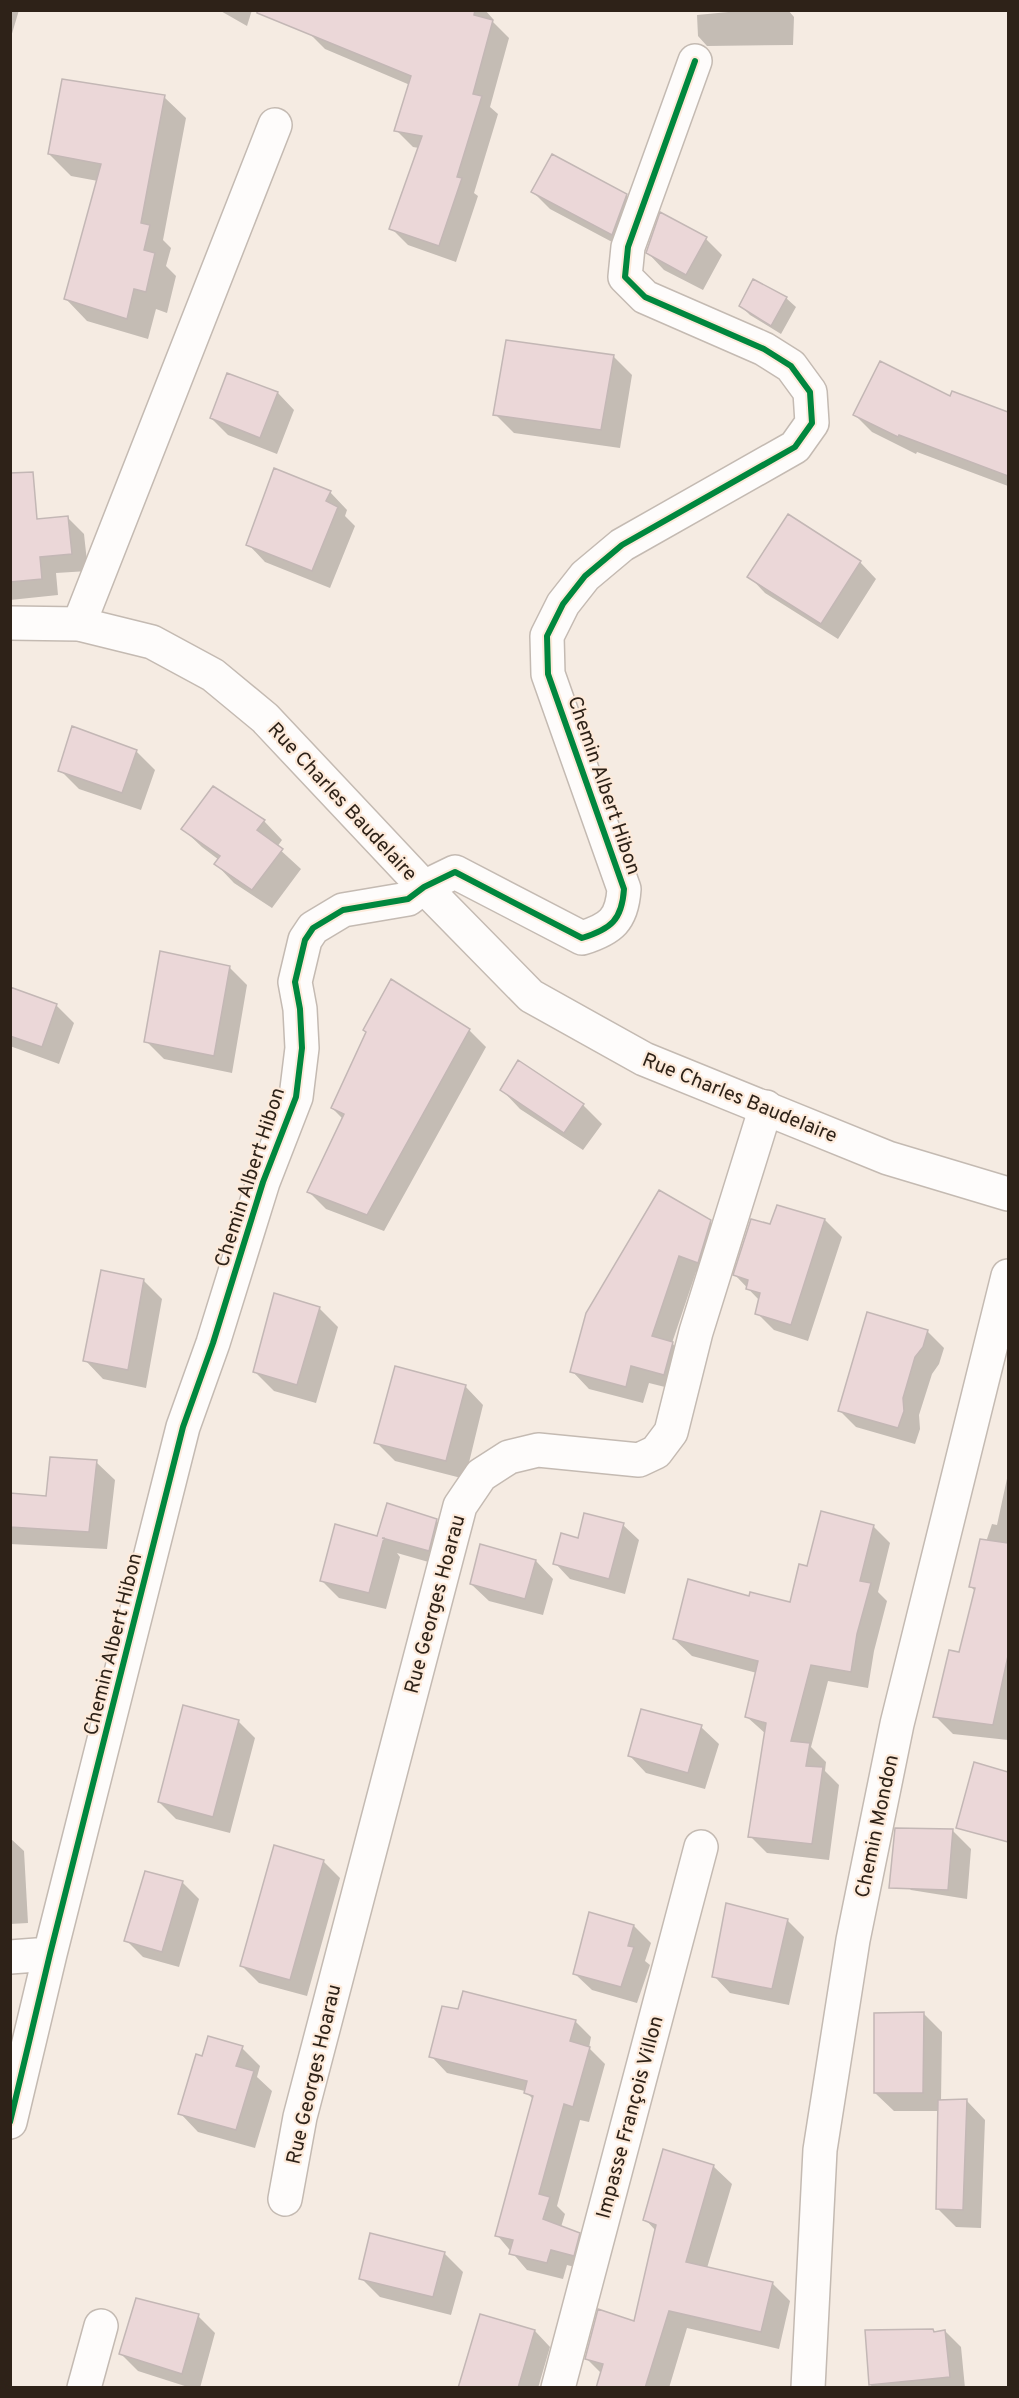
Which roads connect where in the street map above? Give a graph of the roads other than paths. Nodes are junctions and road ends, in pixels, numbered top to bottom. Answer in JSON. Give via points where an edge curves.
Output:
{"nodes":[{"id":1,"x":695,"y":61,"type":"dead end"},
{"id":2,"x":275,"y":125,"type":"dead end"},
{"id":3,"x":10,"y":623,"type":"edge"},
{"id":4,"x":79,"y":624,"type":"junction"},
{"id":5,"x":423,"y":887,"type":"junction"},
{"id":6,"x":766,"y":1107,"type":"junction"},
{"id":7,"x":1008,"y":1194,"type":"edge"},
{"id":8,"x":1008,"y":1275,"type":"edge"},
{"id":9,"x":701,"y":1847,"type":"dead end"},
{"id":10,"x":50,"y":1954,"type":"junction"},
{"id":11,"x":10,"y":1957,"type":"edge"},
{"id":12,"x":10,"y":2122,"type":"edge"},
{"id":13,"x":285,"y":2199,"type":"dead end"},
{"id":14,"x":101,"y":2326,"type":"dead end"},
{"id":15,"x":84,"y":2388,"type":"edge"},
{"id":16,"x":558,"y":2388,"type":"edge"},
{"id":17,"x":808,"y":2388,"type":"edge"}],
"edges":[{"from":1,"to":5,"type":"street","name":"Chemin Albert Hibon","via":[[628,247],[625,277],[645,297],[764,349],[791,366],[810,392],[812,423],[795,447],[622,545],[585,576],[563,604],[547,636],[548,674],[624,889],[622,908],[614,923],[582,938],[454,872]]},
{"from":2,"to":4,"type":"street"},
{"from":3,"to":4,"type":"street","name":"Rue Charles Baudelaire"},
{"from":4,"to":5,"type":"street","name":"Rue Charles Baudelaire","via":[[152,642],[213,675],[265,718]]},
{"from":5,"to":6,"type":"street","name":"Rue Charles Baudelaire","via":[[531,996],[644,1059]]},
{"from":5,"to":10,"type":"street","name":"Chemin Albert Hibon","via":[[408,899],[343,910],[314,928],[305,940],[295,982],[302,1048],[296,1097],[263,1182],[183,1427]]},
{"from":6,"to":7,"type":"street","name":"Rue Charles Baudelaire","via":[[888,1158]]},
{"from":6,"to":13,"type":"street","name":"Rue Georges Hoarau","via":[[696,1332],[671,1432],[656,1452],[639,1460],[538,1450],[509,1457],[481,1475],[460,1506],[300,2117]]},
{"from":8,"to":17,"type":"street","name":"Chemin Mondon","via":[[897,1724],[853,1940],[820,2150]]},
{"from":9,"to":16,"type":"street","name":"Impasse François Villon"},
{"from":10,"to":11,"type":"street"},
{"from":10,"to":12,"type":"street","name":"Chemin Albert Hibon"},
{"from":14,"to":15,"type":"street"}]}
